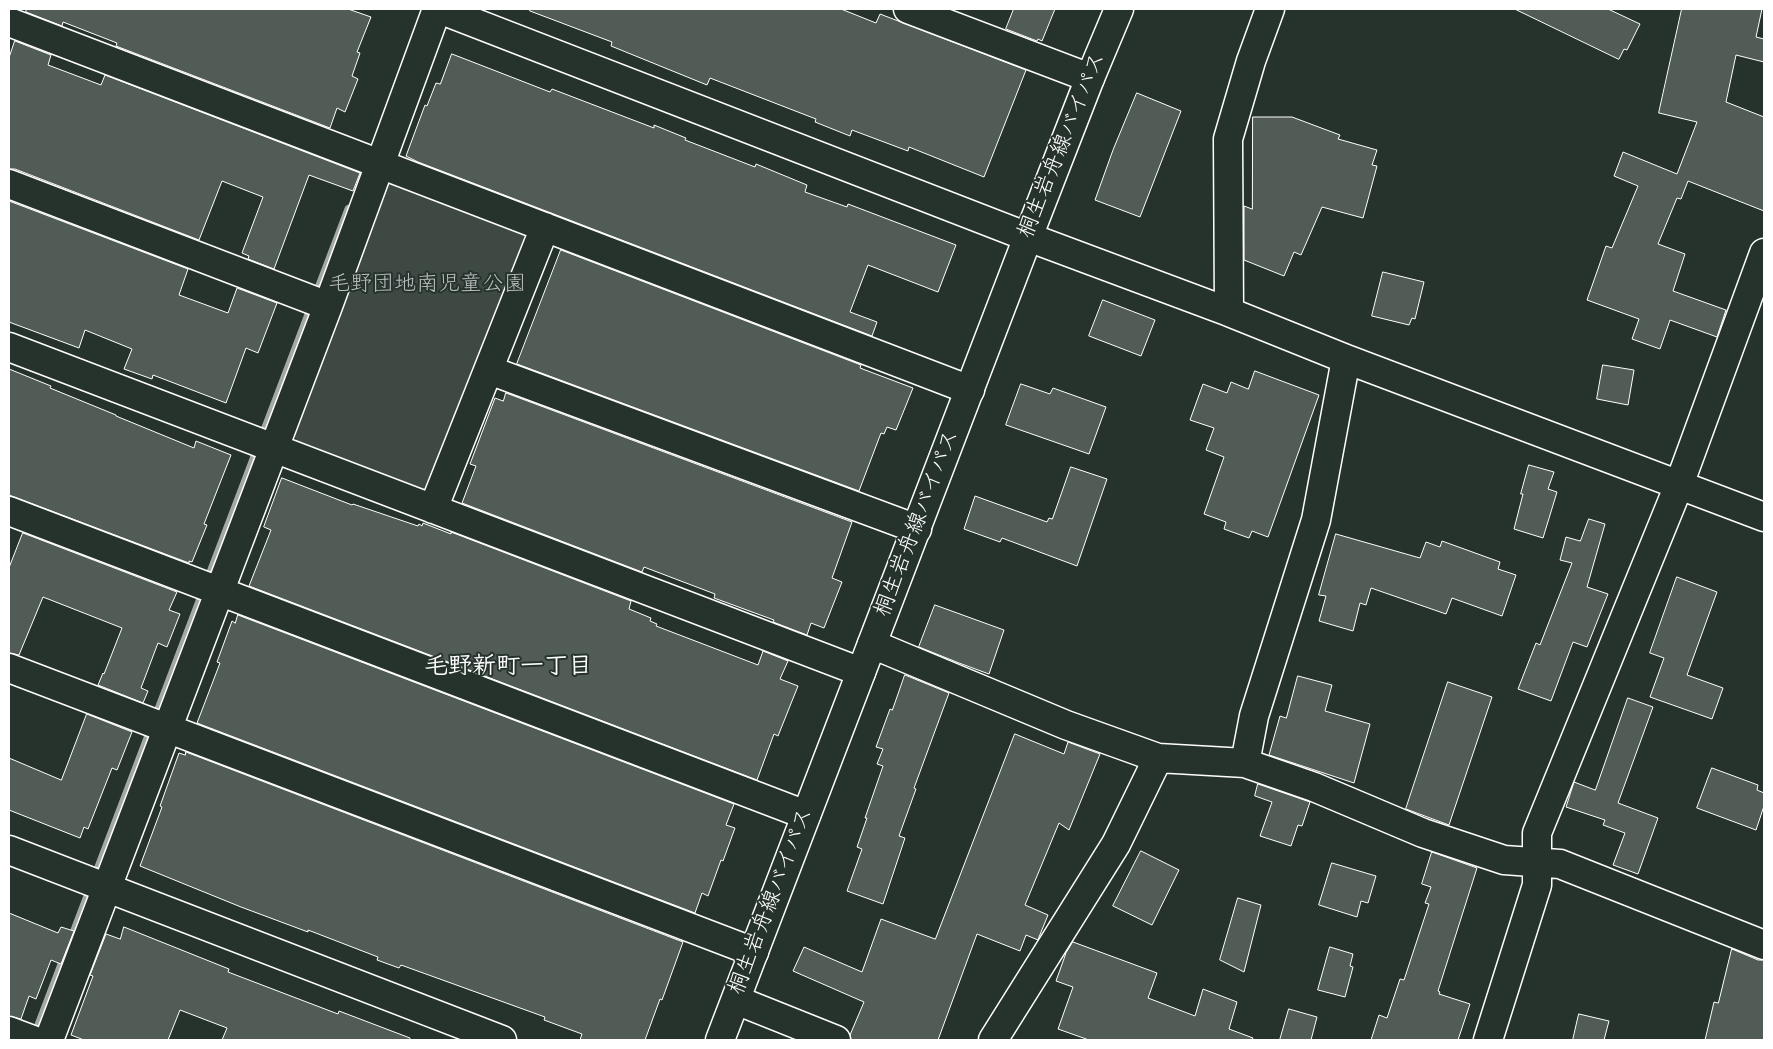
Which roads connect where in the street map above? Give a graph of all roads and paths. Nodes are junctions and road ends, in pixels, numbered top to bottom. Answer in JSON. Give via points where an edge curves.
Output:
{"nodes":[{"id":1,"x":438,"y":9,"type":"edge"},
{"id":2,"x":908,"y":9,"type":"edge"},
{"id":3,"x":1119,"y":9,"type":"edge"},
{"id":4,"x":1270,"y":9,"type":"edge"},
{"id":5,"x":9,"y":22,"type":"edge"},
{"id":6,"x":1090,"y":78,"type":"junction"},
{"id":7,"x":381,"y":166,"type":"junction"},
{"id":8,"x":9,"y":184,"type":"edge"},
{"id":9,"x":545,"y":227,"type":"junction"},
{"id":10,"x":1028,"y":237,"type":"junction"},
{"id":11,"x":1764,"y":253,"type":"edge"},
{"id":12,"x":328,"y":306,"type":"junction"},
{"id":13,"x":1229,"y":312,"type":"junction"},
{"id":14,"x":9,"y":347,"type":"edge"},
{"id":15,"x":1346,"y":359,"type":"junction"},
{"id":16,"x":489,"y":370,"type":"junction"},
{"id":17,"x":970,"y":390,"type":"junction"},
{"id":18,"x":274,"y":448,"type":"junction"},
{"id":19,"x":1679,"y":485,"type":"junction"},
{"id":20,"x":433,"y":509,"type":"junction"},
{"id":21,"x":9,"y":511,"type":"edge"},
{"id":22,"x":1764,"y":518,"type":"edge"},
{"id":23,"x":917,"y":529,"type":"junction"},
{"id":24,"x":219,"y":591,"type":"junction"},
{"id":25,"x":872,"y":644,"type":"junction"},
{"id":26,"x":9,"y":668,"type":"edge"},
{"id":27,"x":861,"y":672,"type":"junction"},
{"id":28,"x":167,"y":729,"type":"junction"},
{"id":29,"x":1158,"y":758,"type":"junction"},
{"id":30,"x":1245,"y":762,"type":"junction"},
{"id":31,"x":806,"y":816,"type":"junction"},
{"id":32,"x":9,"y":850,"type":"edge"},
{"id":33,"x":1537,"y":862,"type":"junction"},
{"id":34,"x":107,"y":887,"type":"junction"},
{"id":35,"x":1764,"y":945,"type":"edge"},
{"id":36,"x":754,"y":952,"type":"junction"},
{"id":37,"x":736,"y":1000,"type":"junction"},
{"id":38,"x":9,"y":1031,"type":"edge"},
{"id":39,"x":33,"y":1040,"type":"edge"},
{"id":40,"x":48,"y":1040,"type":"edge"},
{"id":41,"x":502,"y":1040,"type":"edge"},
{"id":42,"x":720,"y":1040,"type":"edge"},
{"id":43,"x":836,"y":1040,"type":"edge"},
{"id":44,"x":993,"y":1040,"type":"edge"},
{"id":45,"x":1488,"y":1040,"type":"edge"}],
"edges":[{"from":1,"to":7,"type":"street"},
{"from":1,"to":10,"type":"street"},
{"from":2,"to":6,"type":"street"},
{"from":3,"to":6,"type":"street","name":"桐生岩舟線バイパス"},
{"from":4,"to":13,"type":"street","via":[[1228,139]]},
{"from":5,"to":7,"type":"street"},
{"from":6,"to":10,"type":"street","name":"桐生岩舟線バイパス"},
{"from":7,"to":9,"type":"street"},
{"from":7,"to":12,"type":"street"},
{"from":8,"to":12,"type":"street"},
{"from":9,"to":16,"type":"street"},
{"from":9,"to":17,"type":"street"},
{"from":10,"to":13,"type":"street"},
{"from":10,"to":17,"type":"street","name":"桐生岩舟線バイパス"},
{"from":11,"to":19,"type":"street"},
{"from":12,"to":18,"type":"street"},
{"from":13,"to":15,"type":"street"},
{"from":14,"to":18,"type":"street"},
{"from":15,"to":19,"type":"street"},
{"from":15,"to":30,"type":"street","via":[[1316,520],[1254,716]]},
{"from":16,"to":20,"type":"street"},
{"from":16,"to":23,"type":"street"},
{"from":17,"to":23,"type":"street","name":"桐生岩舟線バイパス"},
{"from":18,"to":20,"type":"street"},
{"from":18,"to":24,"type":"street"},
{"from":19,"to":22,"type":"street"},
{"from":19,"to":33,"type":"street","via":[[1537,833]]},
{"from":20,"to":27,"type":"street"},
{"from":21,"to":24,"type":"street"},
{"from":23,"to":25,"type":"street","name":"桐生岩舟線バイパス"},
{"from":24,"to":28,"type":"street"},
{"from":24,"to":31,"type":"street"},
{"from":25,"to":27,"type":"street","name":"桐生岩舟線バイパス"},
{"from":25,"to":29,"type":"street","via":[[1066,725]]},
{"from":26,"to":28,"type":"street"},
{"from":27,"to":31,"type":"street","name":"桐生岩舟線バイパス"},
{"from":28,"to":34,"type":"street"},
{"from":28,"to":36,"type":"street"},
{"from":29,"to":30,"type":"street"},
{"from":29,"to":44,"type":"street","via":[[1116,844]]},
{"from":30,"to":33,"type":"street","via":[[1423,833],[1504,860]]},
{"from":31,"to":36,"type":"street","name":"桐生岩舟線バイパス"},
{"from":32,"to":34,"type":"street"},
{"from":33,"to":35,"type":"street","via":[[1560,864]]},
{"from":33,"to":45,"type":"street","via":[[1537,885]]},
{"from":34,"to":40,"type":"street"},
{"from":34,"to":41,"type":"street"},
{"from":36,"to":37,"type":"street","name":"桐生岩舟線バイパス"},
{"from":37,"to":42,"type":"street","name":"桐生岩舟線バイパス"},
{"from":37,"to":43,"type":"street"},
{"from":38,"to":39,"type":"street"}]}
